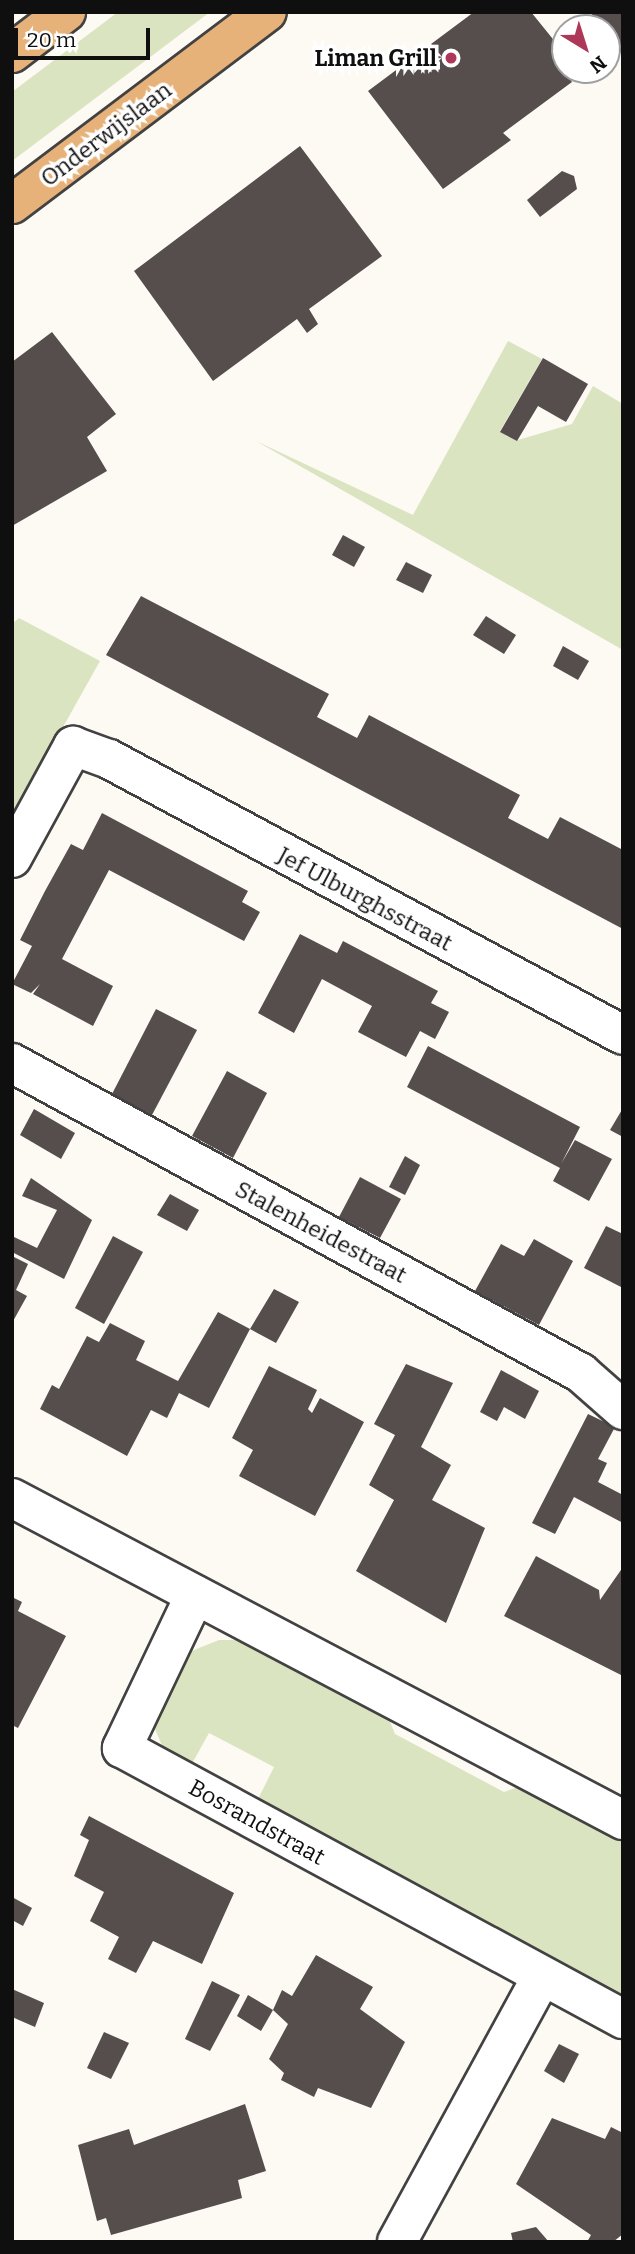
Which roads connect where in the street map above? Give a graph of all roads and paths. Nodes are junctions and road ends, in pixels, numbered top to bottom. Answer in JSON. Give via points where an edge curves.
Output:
{"nodes":[{"id":1,"x":66,"y":12,"type":"edge"},
{"id":2,"x":267,"y":12,"type":"edge"},
{"id":3,"x":12,"y":53,"type":"edge"},
{"id":4,"x":12,"y":204,"type":"edge"},
{"id":5,"x":12,"y":858,"type":"edge"},
{"id":6,"x":623,"y":1035,"type":"edge"},
{"id":7,"x":12,"y":1063,"type":"edge"},
{"id":8,"x":623,"y":1410,"type":"edge"},
{"id":9,"x":12,"y":1498,"type":"edge"},
{"id":10,"x":195,"y":1595,"type":"junction"},
{"id":11,"x":623,"y":1819,"type":"edge"},
{"id":12,"x":541,"y":1978,"type":"junction"},
{"id":13,"x":623,"y":2019,"type":"edge"},
{"id":14,"x":397,"y":2242,"type":"edge"}],
"edges":[{"from":1,"to":3,"type":"main road"},
{"from":2,"to":4,"type":"main road","name":"Onderwijslaan"},
{"from":5,"to":6,"type":"street","name":"Jef Ulburghsstraat","via":[[73,746],[109,759]]},
{"from":7,"to":8,"type":"street","name":"Stalenheidestraat","via":[[581,1373]]},
{"from":9,"to":10,"type":"street"},
{"from":10,"to":11,"type":"street"},
{"from":10,"to":12,"type":"street","name":"Bosrandstraat","via":[[122,1748]]},
{"from":12,"to":13,"type":"street","name":"Bosrandstraat"},
{"from":12,"to":14,"type":"street"}]}
